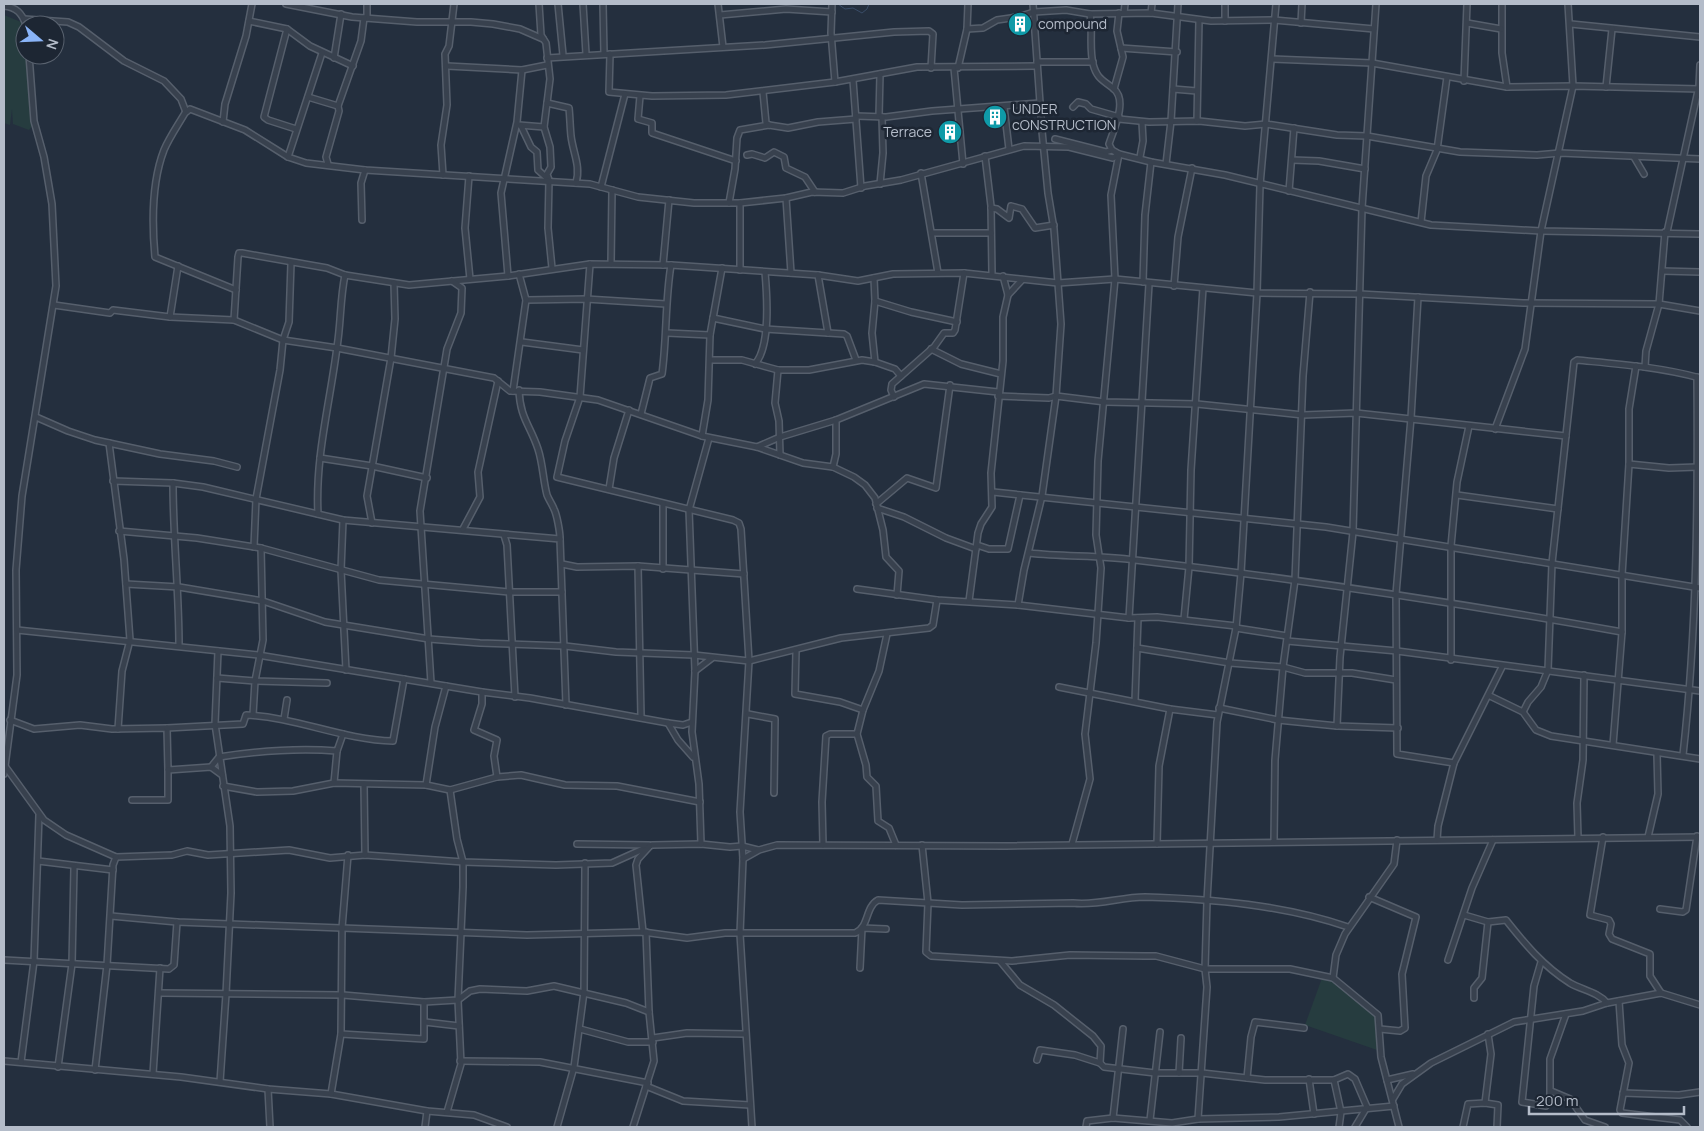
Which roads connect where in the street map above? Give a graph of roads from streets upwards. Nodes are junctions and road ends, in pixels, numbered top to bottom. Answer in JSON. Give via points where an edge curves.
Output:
{"nodes":[{"id":1,"x":252,"y":4,"type":"edge"},
{"id":2,"x":286,"y":4,"type":"edge"},
{"id":3,"x":326,"y":4,"type":"edge"},
{"id":4,"x":367,"y":4,"type":"edge"},
{"id":5,"x":454,"y":4,"type":"edge"},
{"id":6,"x":539,"y":4,"type":"edge"},
{"id":7,"x":558,"y":4,"type":"edge"},
{"id":8,"x":583,"y":4,"type":"edge"},
{"id":9,"x":603,"y":4,"type":"edge"},
{"id":10,"x":718,"y":4,"type":"edge"},
{"id":11,"x":832,"y":4,"type":"edge"},
{"id":12,"x":968,"y":4,"type":"edge"},
{"id":13,"x":1033,"y":4,"type":"edge"},
{"id":14,"x":1068,"y":4,"type":"edge"},
{"id":15,"x":1125,"y":4,"type":"edge"},
{"id":16,"x":1152,"y":4,"type":"edge"},
{"id":17,"x":1178,"y":4,"type":"edge"},
{"id":18,"x":1226,"y":4,"type":"edge"},
{"id":19,"x":1276,"y":4,"type":"edge"},
{"id":20,"x":1302,"y":4,"type":"edge"},
{"id":21,"x":1376,"y":4,"type":"edge"},
{"id":22,"x":1467,"y":4,"type":"edge"},
{"id":23,"x":1502,"y":4,"type":"edge"},
{"id":24,"x":1568,"y":4,"type":"edge"},
{"id":25,"x":4,"y":6,"type":"edge"},
{"id":26,"x":786,"y":6,"type":"edge"},
{"id":27,"x":325,"y":10,"type":"junction"},
{"id":28,"x":1066,"y":10,"type":"junction"},
{"id":29,"x":832,"y":12,"type":"junction"},
{"id":30,"x":1034,"y":12,"type":"junction"},
{"id":31,"x":1121,"y":13,"type":"junction"},
{"id":32,"x":1151,"y":13,"type":"junction"},
{"id":33,"x":341,"y":14,"type":"junction"},
{"id":34,"x":1090,"y":14,"type":"junction"},
{"id":35,"x":20,"y":15,"type":"edge"},
{"id":36,"x":720,"y":15,"type":"junction"},
{"id":37,"x":1178,"y":16,"type":"junction"},
{"id":38,"x":365,"y":18,"type":"junction"},
{"id":39,"x":1198,"y":20,"type":"junction"},
{"id":40,"x":1274,"y":20,"type":"junction"},
{"id":41,"x":249,"y":21,"type":"junction"},
{"id":42,"x":1225,"y":21,"type":"junction"},
{"id":43,"x":65,"y":22,"type":"edge"},
{"id":44,"x":452,"y":22,"type":"junction"},
{"id":45,"x":1467,"y":23,"type":"junction"},
{"id":46,"x":1301,"y":24,"type":"junction"},
{"id":47,"x":1571,"y":24,"type":"junction"},
{"id":48,"x":287,"y":29,"type":"junction"},
{"id":49,"x":967,"y":29,"type":"junction"},
{"id":50,"x":1374,"y":29,"type":"junction"},
{"id":51,"x":1501,"y":29,"type":"junction"},
{"id":52,"x":1612,"y":29,"type":"junction"},
{"id":53,"x":1700,"y":37,"type":"edge"},
{"id":54,"x":543,"y":39,"type":"junction"},
{"id":55,"x":832,"y":39,"type":"junction"},
{"id":56,"x":723,"y":47,"type":"junction"},
{"id":57,"x":1122,"y":48,"type":"junction"},
{"id":58,"x":1176,"y":52,"type":"junction"},
{"id":59,"x":322,"y":53,"type":"junction"},
{"id":60,"x":586,"y":54,"type":"junction"},
{"id":61,"x":607,"y":54,"type":"junction"},
{"id":62,"x":563,"y":55,"type":"junction"},
{"id":63,"x":334,"y":58,"type":"junction"},
{"id":64,"x":547,"y":58,"type":"junction"},
{"id":65,"x":1272,"y":59,"type":"junction"},
{"id":66,"x":1093,"y":62,"type":"junction"},
{"id":67,"x":1372,"y":63,"type":"junction"},
{"id":68,"x":1037,"y":64,"type":"junction"},
{"id":69,"x":30,"y":65,"type":"edge"},
{"id":70,"x":547,"y":65,"type":"junction"},
{"id":71,"x":1700,"y":65,"type":"edge"},
{"id":72,"x":352,"y":66,"type":"junction"},
{"id":73,"x":447,"y":66,"type":"junction"},
{"id":74,"x":931,"y":68,"type":"junction"},
{"id":75,"x":956,"y":68,"type":"junction"},
{"id":76,"x":522,"y":70,"type":"junction"},
{"id":77,"x":880,"y":74,"type":"junction"},
{"id":78,"x":1447,"y":78,"type":"junction"},
{"id":79,"x":853,"y":80,"type":"junction"},
{"id":80,"x":1464,"y":81,"type":"junction"},
{"id":81,"x":835,"y":82,"type":"junction"},
{"id":82,"x":1573,"y":86,"type":"junction"},
{"id":83,"x":1507,"y":87,"type":"junction"},
{"id":84,"x":1606,"y":87,"type":"junction"},
{"id":85,"x":1173,"y":89,"type":"junction"},
{"id":86,"x":1699,"y":89,"type":"edge"},
{"id":87,"x":1114,"y":90,"type":"junction"},
{"id":88,"x":1197,"y":90,"type":"junction"},
{"id":89,"x":763,"y":92,"type":"junction"},
{"id":90,"x":626,"y":94,"type":"junction"},
{"id":91,"x":640,"y":96,"type":"junction"},
{"id":92,"x":308,"y":97,"type":"junction"},
{"id":93,"x":547,"y":103,"type":"junction"},
{"id":94,"x":1040,"y":103,"type":"junction"},
{"id":95,"x":338,"y":106,"type":"junction"},
{"id":96,"x":1004,"y":107,"type":"junction"},
{"id":97,"x":1073,"y":107,"type":"dead end"},
{"id":98,"x":958,"y":109,"type":"junction"},
{"id":99,"x":186,"y":112,"type":"junction"},
{"id":100,"x":880,"y":116,"type":"junction"},
{"id":101,"x":856,"y":117,"type":"junction"},
{"id":102,"x":1119,"y":118,"type":"junction"},
{"id":103,"x":1171,"y":121,"type":"junction"},
{"id":104,"x":1196,"y":121,"type":"junction"},
{"id":105,"x":223,"y":122,"type":"junction"},
{"id":106,"x":1142,"y":122,"type":"junction"},
{"id":107,"x":1266,"y":124,"type":"junction"},
{"id":108,"x":519,"y":125,"type":"junction"},
{"id":109,"x":769,"y":125,"type":"junction"},
{"id":110,"x":544,"y":127,"type":"junction"},
{"id":111,"x":1294,"y":128,"type":"junction"},
{"id":112,"x":296,"y":129,"type":"junction"},
{"id":113,"x":1367,"y":136,"type":"junction"},
{"id":114,"x":1055,"y":139,"type":"dead end"},
{"id":115,"x":1045,"y":146,"type":"junction"},
{"id":116,"x":1009,"y":149,"type":"junction"},
{"id":117,"x":1112,"y":150,"type":"junction"},
{"id":118,"x":1437,"y":150,"type":"junction"},
{"id":119,"x":1560,"y":153,"type":"junction"},
{"id":120,"x":1119,"y":154,"type":"junction"},
{"id":121,"x":747,"y":155,"type":"dead end"},
{"id":122,"x":985,"y":156,"type":"junction"},
{"id":123,"x":1634,"y":156,"type":"junction"},
{"id":124,"x":288,"y":157,"type":"junction"},
{"id":125,"x":1140,"y":158,"type":"junction"},
{"id":126,"x":1700,"y":158,"type":"edge"},
{"id":127,"x":1684,"y":159,"type":"junction"},
{"id":128,"x":1292,"y":160,"type":"junction"},
{"id":129,"x":736,"y":161,"type":"junction"},
{"id":130,"x":1151,"y":162,"type":"junction"},
{"id":131,"x":328,"y":164,"type":"junction"},
{"id":132,"x":963,"y":164,"type":"junction"},
{"id":133,"x":1166,"y":164,"type":"junction"},
{"id":134,"x":1192,"y":168,"type":"junction"},
{"id":135,"x":1365,"y":169,"type":"junction"},
{"id":136,"x":365,"y":170,"type":"junction"},
{"id":137,"x":921,"y":173,"type":"junction"},
{"id":138,"x":1644,"y":174,"type":"dead end"},
{"id":139,"x":443,"y":175,"type":"junction"},
{"id":140,"x":468,"y":176,"type":"junction"},
{"id":141,"x":504,"y":178,"type":"junction"},
{"id":142,"x":549,"y":180,"type":"junction"},
{"id":143,"x":576,"y":183,"type":"junction"},
{"id":144,"x":880,"y":184,"type":"junction"},
{"id":145,"x":1260,"y":185,"type":"junction"},
{"id":146,"x":602,"y":187,"type":"junction"},
{"id":147,"x":861,"y":188,"type":"junction"},
{"id":148,"x":612,"y":190,"type":"junction"},
{"id":149,"x":1289,"y":191,"type":"junction"},
{"id":150,"x":815,"y":192,"type":"junction"},
{"id":151,"x":786,"y":198,"type":"junction"},
{"id":152,"x":669,"y":200,"type":"junction"},
{"id":153,"x":740,"y":203,"type":"junction"},
{"id":154,"x":729,"y":204,"type":"junction"},
{"id":155,"x":991,"y":208,"type":"junction"},
{"id":156,"x":1362,"y":208,"type":"junction"},
{"id":157,"x":362,"y":220,"type":"dead end"},
{"id":158,"x":1421,"y":222,"type":"junction"},
{"id":159,"x":1054,"y":225,"type":"junction"},
{"id":160,"x":1541,"y":231,"type":"junction"},
{"id":161,"x":1666,"y":232,"type":"junction"},
{"id":162,"x":932,"y":233,"type":"junction"},
{"id":163,"x":991,"y":233,"type":"junction"},
{"id":164,"x":1700,"y":234,"type":"edge"},
{"id":165,"x":291,"y":263,"type":"junction"},
{"id":166,"x":590,"y":264,"type":"junction"},
{"id":167,"x":611,"y":264,"type":"junction"},
{"id":168,"x":663,"y":265,"type":"junction"},
{"id":169,"x":671,"y":265,"type":"junction"},
{"id":170,"x":178,"y":266,"type":"junction"},
{"id":171,"x":552,"y":268,"type":"junction"},
{"id":172,"x":722,"y":268,"type":"junction"},
{"id":173,"x":740,"y":270,"type":"junction"},
{"id":174,"x":1662,"y":271,"type":"junction"},
{"id":175,"x":765,"y":272,"type":"junction"},
{"id":176,"x":1700,"y":272,"type":"edge"},
{"id":177,"x":792,"y":273,"type":"junction"},
{"id":178,"x":964,"y":273,"type":"junction"},
{"id":179,"x":519,"y":274,"type":"junction"},
{"id":180,"x":938,"y":274,"type":"junction"},
{"id":181,"x":992,"y":274,"type":"junction"},
{"id":182,"x":345,"y":275,"type":"junction"},
{"id":183,"x":818,"y":275,"type":"junction"},
{"id":184,"x":508,"y":276,"type":"junction"},
{"id":185,"x":1003,"y":276,"type":"junction"},
{"id":186,"x":874,"y":278,"type":"junction"},
{"id":187,"x":470,"y":279,"type":"junction"},
{"id":188,"x":1115,"y":279,"type":"junction"},
{"id":189,"x":1022,"y":280,"type":"junction"},
{"id":190,"x":451,"y":281,"type":"junction"},
{"id":191,"x":394,"y":282,"type":"junction"},
{"id":192,"x":1058,"y":282,"type":"junction"},
{"id":193,"x":1143,"y":282,"type":"junction"},
{"id":194,"x":1150,"y":284,"type":"junction"},
{"id":195,"x":1174,"y":286,"type":"junction"},
{"id":196,"x":1203,"y":288,"type":"junction"},
{"id":197,"x":236,"y":290,"type":"junction"},
{"id":198,"x":1310,"y":292,"type":"junction"},
{"id":199,"x":1257,"y":293,"type":"junction"},
{"id":200,"x":1360,"y":294,"type":"junction"},
{"id":201,"x":1008,"y":295,"type":"junction"},
{"id":202,"x":1418,"y":297,"type":"junction"},
{"id":203,"x":586,"y":299,"type":"junction"},
{"id":204,"x":526,"y":300,"type":"junction"},
{"id":205,"x":875,"y":301,"type":"junction"},
{"id":206,"x":1532,"y":302,"type":"junction"},
{"id":207,"x":666,"y":304,"type":"junction"},
{"id":208,"x":1659,"y":304,"type":"junction"},
{"id":209,"x":54,"y":305,"type":"junction"},
{"id":210,"x":1700,"y":312,"type":"edge"},
{"id":211,"x":170,"y":317,"type":"junction"},
{"id":212,"x":714,"y":318,"type":"junction"},
{"id":213,"x":234,"y":320,"type":"junction"},
{"id":214,"x":957,"y":322,"type":"junction"},
{"id":215,"x":765,"y":329,"type":"junction"},
{"id":216,"x":667,"y":333,"type":"junction"},
{"id":217,"x":828,"y":333,"type":"junction"},
{"id":218,"x":710,"y":336,"type":"junction"},
{"id":219,"x":283,"y":340,"type":"junction"},
{"id":220,"x":522,"y":342,"type":"junction"},
{"id":221,"x":337,"y":348,"type":"junction"},
{"id":222,"x":931,"y":349,"type":"junction"},
{"id":223,"x":583,"y":350,"type":"junction"},
{"id":224,"x":391,"y":358,"type":"junction"},
{"id":225,"x":710,"y":360,"type":"junction"},
{"id":226,"x":856,"y":360,"type":"junction"},
{"id":227,"x":875,"y":362,"type":"junction"},
{"id":228,"x":755,"y":364,"type":"junction"},
{"id":229,"x":1636,"y":366,"type":"junction"},
{"id":230,"x":446,"y":367,"type":"junction"},
{"id":231,"x":1645,"y":367,"type":"junction"},
{"id":232,"x":778,"y":370,"type":"junction"},
{"id":233,"x":1001,"y":374,"type":"junction"},
{"id":234,"x":901,"y":376,"type":"junction"},
{"id":235,"x":1698,"y":378,"type":"edge"},
{"id":236,"x":498,"y":381,"type":"junction"},
{"id":237,"x":950,"y":385,"type":"junction"},
{"id":238,"x":519,"y":390,"type":"junction"},
{"id":239,"x":513,"y":391,"type":"junction"},
{"id":240,"x":998,"y":394,"type":"junction"},
{"id":241,"x":1056,"y":396,"type":"junction"},
{"id":242,"x":580,"y":397,"type":"junction"},
{"id":243,"x":894,"y":398,"type":"junction"},
{"id":244,"x":1106,"y":402,"type":"junction"},
{"id":245,"x":1144,"y":404,"type":"junction"},
{"id":246,"x":1197,"y":404,"type":"junction"},
{"id":247,"x":1250,"y":409,"type":"junction"},
{"id":248,"x":629,"y":410,"type":"junction"},
{"id":249,"x":1356,"y":413,"type":"junction"},
{"id":250,"x":641,"y":414,"type":"junction"},
{"id":251,"x":1303,"y":415,"type":"junction"},
{"id":252,"x":36,"y":417,"type":"junction"},
{"id":253,"x":1411,"y":418,"type":"junction"},
{"id":254,"x":836,"y":420,"type":"junction"},
{"id":255,"x":1469,"y":426,"type":"junction"},
{"id":256,"x":1495,"y":429,"type":"junction"},
{"id":257,"x":702,"y":436,"type":"junction"},
{"id":258,"x":1566,"y":436,"type":"junction"},
{"id":259,"x":780,"y":437,"type":"junction"},
{"id":260,"x":709,"y":438,"type":"junction"},
{"id":261,"x":109,"y":443,"type":"junction"},
{"id":262,"x":757,"y":447,"type":"junction"},
{"id":263,"x":780,"y":455,"type":"junction"},
{"id":264,"x":320,"y":458,"type":"junction"},
{"id":265,"x":1629,"y":464,"type":"junction"},
{"id":266,"x":372,"y":466,"type":"junction"},
{"id":267,"x":237,"y":467,"type":"dead end"},
{"id":268,"x":832,"y":467,"type":"junction"},
{"id":269,"x":1699,"y":467,"type":"edge"},
{"id":270,"x":427,"y":478,"type":"junction"},
{"id":271,"x":113,"y":481,"type":"junction"},
{"id":272,"x":173,"y":483,"type":"junction"},
{"id":273,"x":609,"y":489,"type":"junction"},
{"id":274,"x":992,"y":492,"type":"junction"},
{"id":275,"x":1020,"y":495,"type":"junction"},
{"id":276,"x":1457,"y":495,"type":"junction"},
{"id":277,"x":1042,"y":496,"type":"junction"},
{"id":278,"x":256,"y":498,"type":"junction"},
{"id":279,"x":1097,"y":503,"type":"junction"},
{"id":280,"x":663,"y":504,"type":"junction"},
{"id":281,"x":877,"y":506,"type":"junction"},
{"id":282,"x":1136,"y":507,"type":"junction"},
{"id":283,"x":1558,"y":509,"type":"junction"},
{"id":284,"x":689,"y":510,"type":"junction"},
{"id":285,"x":1189,"y":512,"type":"junction"},
{"id":286,"x":318,"y":514,"type":"junction"},
{"id":287,"x":1245,"y":518,"type":"junction"},
{"id":288,"x":343,"y":520,"type":"junction"},
{"id":289,"x":372,"y":523,"type":"junction"},
{"id":290,"x":1299,"y":524,"type":"junction"},
{"id":291,"x":422,"y":526,"type":"junction"},
{"id":292,"x":462,"y":529,"type":"junction"},
{"id":293,"x":119,"y":531,"type":"junction"},
{"id":294,"x":1353,"y":532,"type":"junction"},
{"id":295,"x":504,"y":535,"type":"junction"},
{"id":296,"x":172,"y":536,"type":"junction"},
{"id":297,"x":560,"y":539,"type":"junction"},
{"id":298,"x":1402,"y":539,"type":"junction"},
{"id":299,"x":1451,"y":546,"type":"junction"},
{"id":300,"x":254,"y":547,"type":"junction"},
{"id":301,"x":977,"y":547,"type":"junction"},
{"id":302,"x":261,"y":548,"type":"junction"},
{"id":303,"x":1029,"y":553,"type":"junction"},
{"id":304,"x":1099,"y":556,"type":"junction"},
{"id":305,"x":1134,"y":559,"type":"junction"},
{"id":306,"x":1552,"y":563,"type":"junction"},
{"id":307,"x":562,"y":564,"type":"junction"},
{"id":308,"x":638,"y":566,"type":"junction"},
{"id":309,"x":1188,"y":567,"type":"junction"},
{"id":310,"x":663,"y":569,"type":"junction"},
{"id":311,"x":341,"y":570,"type":"junction"},
{"id":312,"x":692,"y":571,"type":"junction"},
{"id":313,"x":1241,"y":573,"type":"junction"},
{"id":314,"x":744,"y":574,"type":"junction"},
{"id":315,"x":1622,"y":575,"type":"junction"},
{"id":316,"x":1295,"y":580,"type":"junction"},
{"id":317,"x":126,"y":584,"type":"junction"},
{"id":318,"x":425,"y":585,"type":"junction"},
{"id":319,"x":179,"y":587,"type":"junction"},
{"id":320,"x":1349,"y":587,"type":"junction"},
{"id":321,"x":1698,"y":588,"type":"edge"},
{"id":322,"x":857,"y":590,"type":"dead end"},
{"id":323,"x":509,"y":592,"type":"junction"},
{"id":324,"x":562,"y":592,"type":"junction"},
{"id":325,"x":1396,"y":594,"type":"junction"},
{"id":326,"x":897,"y":595,"type":"junction"},
{"id":327,"x":938,"y":600,"type":"junction"},
{"id":328,"x":262,"y":601,"type":"junction"},
{"id":329,"x":969,"y":601,"type":"junction"},
{"id":330,"x":1450,"y":603,"type":"junction"},
{"id":331,"x":1018,"y":605,"type":"junction"},
{"id":332,"x":1098,"y":615,"type":"junction"},
{"id":333,"x":1130,"y":618,"type":"junction"},
{"id":334,"x":1138,"y":618,"type":"junction"},
{"id":335,"x":1184,"y":619,"type":"junction"},
{"id":336,"x":1551,"y":619,"type":"junction"},
{"id":337,"x":344,"y":627,"type":"junction"},
{"id":338,"x":1236,"y":627,"type":"junction"},
{"id":339,"x":17,"y":630,"type":"junction"},
{"id":340,"x":1622,"y":632,"type":"junction"},
{"id":341,"x":887,"y":634,"type":"junction"},
{"id":342,"x":1287,"y":638,"type":"junction"},
{"id":343,"x":429,"y":639,"type":"junction"},
{"id":344,"x":130,"y":640,"type":"junction"},
{"id":345,"x":513,"y":644,"type":"junction"},
{"id":346,"x":179,"y":646,"type":"junction"},
{"id":347,"x":565,"y":646,"type":"junction"},
{"id":348,"x":1342,"y":646,"type":"junction"},
{"id":349,"x":1137,"y":648,"type":"junction"},
{"id":350,"x":218,"y":650,"type":"junction"},
{"id":351,"x":796,"y":651,"type":"junction"},
{"id":352,"x":1397,"y":652,"type":"junction"},
{"id":353,"x":640,"y":654,"type":"junction"},
{"id":354,"x":258,"y":655,"type":"junction"},
{"id":355,"x":694,"y":655,"type":"junction"},
{"id":356,"x":712,"y":658,"type":"junction"},
{"id":357,"x":1451,"y":660,"type":"junction"},
{"id":358,"x":749,"y":661,"type":"junction"},
{"id":359,"x":1230,"y":663,"type":"junction"},
{"id":360,"x":1502,"y":666,"type":"junction"},
{"id":361,"x":1283,"y":667,"type":"junction"},
{"id":362,"x":346,"y":670,"type":"junction"},
{"id":363,"x":1548,"y":670,"type":"junction"},
{"id":364,"x":695,"y":671,"type":"junction"},
{"id":365,"x":1339,"y":672,"type":"junction"},
{"id":366,"x":1584,"y":675,"type":"junction"},
{"id":367,"x":217,"y":678,"type":"junction"},
{"id":368,"x":404,"y":679,"type":"junction"},
{"id":369,"x":1396,"y":680,"type":"junction"},
{"id":370,"x":1618,"y":680,"type":"junction"},
{"id":371,"x":255,"y":681,"type":"junction"},
{"id":372,"x":327,"y":683,"type":"dead end"},
{"id":373,"x":431,"y":683,"type":"junction"},
{"id":374,"x":446,"y":686,"type":"junction"},
{"id":375,"x":1059,"y":687,"type":"dead end"},
{"id":376,"x":1691,"y":689,"type":"junction"},
{"id":377,"x":1700,"y":691,"type":"edge"},
{"id":378,"x":482,"y":692,"type":"junction"},
{"id":379,"x":1090,"y":692,"type":"junction"},
{"id":380,"x":1490,"y":696,"type":"junction"},
{"id":381,"x":515,"y":697,"type":"junction"},
{"id":382,"x":287,"y":700,"type":"dead end"},
{"id":383,"x":1135,"y":701,"type":"junction"},
{"id":384,"x":566,"y":705,"type":"junction"},
{"id":385,"x":1219,"y":708,"type":"junction"},
{"id":386,"x":1170,"y":709,"type":"junction"},
{"id":387,"x":863,"y":710,"type":"junction"},
{"id":388,"x":1523,"y":712,"type":"junction"},
{"id":389,"x":748,"y":714,"type":"junction"},
{"id":390,"x":253,"y":715,"type":"junction"},
{"id":391,"x":1218,"y":715,"type":"junction"},
{"id":392,"x":641,"y":717,"type":"junction"},
{"id":393,"x":284,"y":718,"type":"junction"},
{"id":394,"x":10,"y":720,"type":"junction"},
{"id":395,"x":1278,"y":720,"type":"junction"},
{"id":396,"x":692,"y":722,"type":"junction"},
{"id":397,"x":668,"y":723,"type":"junction"},
{"id":398,"x":216,"y":724,"type":"junction"},
{"id":399,"x":682,"y":725,"type":"junction"},
{"id":400,"x":1337,"y":726,"type":"junction"},
{"id":401,"x":167,"y":728,"type":"junction"},
{"id":402,"x":1398,"y":728,"type":"junction"},
{"id":403,"x":118,"y":729,"type":"junction"},
{"id":404,"x":692,"y":732,"type":"junction"},
{"id":405,"x":343,"y":734,"type":"junction"},
{"id":406,"x":857,"y":734,"type":"junction"},
{"id":407,"x":1583,"y":742,"type":"junction"},
{"id":408,"x":1613,"y":745,"type":"junction"},
{"id":409,"x":337,"y":751,"type":"junction"},
{"id":410,"x":1657,"y":754,"type":"junction"},
{"id":411,"x":1684,"y":755,"type":"junction"},
{"id":412,"x":219,"y":757,"type":"junction"},
{"id":413,"x":694,"y":757,"type":"junction"},
{"id":414,"x":1700,"y":759,"type":"edge"},
{"id":415,"x":1454,"y":763,"type":"junction"},
{"id":416,"x":5,"y":766,"type":"edge"},
{"id":417,"x":211,"y":767,"type":"junction"},
{"id":418,"x":168,"y":770,"type":"junction"},
{"id":419,"x":4,"y":774,"type":"edge"},
{"id":420,"x":222,"y":775,"type":"junction"},
{"id":421,"x":497,"y":777,"type":"junction"},
{"id":422,"x":334,"y":783,"type":"junction"},
{"id":423,"x":364,"y":784,"type":"junction"},
{"id":424,"x":426,"y":785,"type":"junction"},
{"id":425,"x":223,"y":786,"type":"junction"},
{"id":426,"x":450,"y":790,"type":"junction"},
{"id":427,"x":774,"y":793,"type":"dead end"},
{"id":428,"x":132,"y":800,"type":"dead end"},
{"id":429,"x":700,"y":802,"type":"junction"},
{"id":430,"x":39,"y":815,"type":"junction"},
{"id":431,"x":1603,"y":837,"type":"junction"},
{"id":432,"x":1648,"y":837,"type":"junction"},
{"id":433,"x":1698,"y":837,"type":"edge"},
{"id":434,"x":1578,"y":838,"type":"junction"},
{"id":435,"x":1397,"y":840,"type":"junction"},
{"id":436,"x":1437,"y":840,"type":"junction"},
{"id":437,"x":1493,"y":840,"type":"junction"},
{"id":438,"x":1274,"y":842,"type":"junction"},
{"id":439,"x":1211,"y":843,"type":"junction"},
{"id":440,"x":577,"y":844,"type":"dead end"},
{"id":441,"x":702,"y":844,"type":"junction"},
{"id":442,"x":1072,"y":844,"type":"junction"},
{"id":443,"x":1157,"y":844,"type":"junction"},
{"id":444,"x":652,"y":845,"type":"junction"},
{"id":445,"x":823,"y":845,"type":"junction"},
{"id":446,"x":896,"y":845,"type":"junction"},
{"id":447,"x":922,"y":845,"type":"junction"},
{"id":448,"x":742,"y":846,"type":"junction"},
{"id":449,"x":730,"y":847,"type":"junction"},
{"id":450,"x":759,"y":850,"type":"junction"},
{"id":451,"x":108,"y":854,"type":"junction"},
{"id":452,"x":230,"y":854,"type":"junction"},
{"id":453,"x":348,"y":855,"type":"junction"},
{"id":454,"x":365,"y":855,"type":"junction"},
{"id":455,"x":116,"y":857,"type":"junction"},
{"id":456,"x":743,"y":857,"type":"junction"},
{"id":457,"x":38,"y":861,"type":"junction"},
{"id":458,"x":463,"y":862,"type":"junction"},
{"id":459,"x":585,"y":863,"type":"junction"},
{"id":460,"x":74,"y":867,"type":"junction"},
{"id":461,"x":113,"y":868,"type":"junction"},
{"id":462,"x":1369,"y":897,"type":"junction"},
{"id":463,"x":1207,"y":901,"type":"junction"},
{"id":464,"x":928,"y":902,"type":"junction"},
{"id":465,"x":1660,"y":909,"type":"dead end"},
{"id":466,"x":1464,"y":915,"type":"junction"},
{"id":467,"x":111,"y":916,"type":"junction"},
{"id":468,"x":177,"y":922,"type":"junction"},
{"id":469,"x":1488,"y":922,"type":"junction"},
{"id":470,"x":229,"y":924,"type":"junction"},
{"id":471,"x":1348,"y":927,"type":"junction"},
{"id":472,"x":342,"y":928,"type":"junction"},
{"id":473,"x":349,"y":928,"type":"junction"},
{"id":474,"x":862,"y":928,"type":"junction"},
{"id":475,"x":886,"y":929,"type":"dead end"},
{"id":476,"x":645,"y":932,"type":"junction"},
{"id":477,"x":459,"y":933,"type":"junction"},
{"id":478,"x":586,"y":934,"type":"junction"},
{"id":479,"x":740,"y":934,"type":"junction"},
{"id":480,"x":343,"y":936,"type":"junction"},
{"id":481,"x":4,"y":960,"type":"edge"},
{"id":482,"x":1000,"y":960,"type":"junction"},
{"id":483,"x":1448,"y":960,"type":"dead end"},
{"id":484,"x":34,"y":961,"type":"junction"},
{"id":485,"x":1541,"y":962,"type":"junction"},
{"id":486,"x":72,"y":964,"type":"junction"},
{"id":487,"x":107,"y":965,"type":"junction"},
{"id":488,"x":160,"y":968,"type":"junction"},
{"id":489,"x":860,"y":968,"type":"dead end"},
{"id":490,"x":1204,"y":969,"type":"junction"},
{"id":491,"x":1332,"y":978,"type":"junction"},
{"id":492,"x":584,"y":992,"type":"junction"},
{"id":493,"x":159,"y":993,"type":"junction"},
{"id":494,"x":1661,"y":993,"type":"junction"},
{"id":495,"x":226,"y":994,"type":"junction"},
{"id":496,"x":343,"y":995,"type":"junction"},
{"id":497,"x":1474,"y":998,"type":"dead end"},
{"id":498,"x":458,"y":1000,"type":"junction"},
{"id":499,"x":1619,"y":1001,"type":"junction"},
{"id":500,"x":424,"y":1002,"type":"junction"},
{"id":501,"x":1607,"y":1003,"type":"junction"},
{"id":502,"x":1700,"y":1005,"type":"edge"},
{"id":503,"x":649,"y":1012,"type":"junction"},
{"id":504,"x":1566,"y":1014,"type":"junction"},
{"id":505,"x":1531,"y":1019,"type":"junction"},
{"id":506,"x":425,"y":1022,"type":"junction"},
{"id":507,"x":459,"y":1026,"type":"junction"},
{"id":508,"x":1304,"y":1028,"type":"dead end"},
{"id":509,"x":580,"y":1029,"type":"junction"},
{"id":510,"x":1123,"y":1029,"type":"dead end"},
{"id":511,"x":1380,"y":1029,"type":"junction"},
{"id":512,"x":1160,"y":1032,"type":"dead end"},
{"id":513,"x":341,"y":1034,"type":"junction"},
{"id":514,"x":745,"y":1034,"type":"junction"},
{"id":515,"x":1488,"y":1034,"type":"junction"},
{"id":516,"x":1181,"y":1038,"type":"dead end"},
{"id":517,"x":653,"y":1040,"type":"junction"},
{"id":518,"x":460,"y":1060,"type":"junction"},
{"id":519,"x":1037,"y":1060,"type":"dead end"},
{"id":520,"x":4,"y":1061,"type":"edge"},
{"id":521,"x":21,"y":1062,"type":"junction"},
{"id":522,"x":1100,"y":1063,"type":"junction"},
{"id":523,"x":58,"y":1067,"type":"junction"},
{"id":524,"x":574,"y":1067,"type":"junction"},
{"id":525,"x":1119,"y":1069,"type":"junction"},
{"id":526,"x":95,"y":1070,"type":"junction"},
{"id":527,"x":1155,"y":1073,"type":"junction"},
{"id":528,"x":1179,"y":1073,"type":"junction"},
{"id":529,"x":1202,"y":1073,"type":"junction"},
{"id":530,"x":153,"y":1074,"type":"junction"},
{"id":531,"x":1416,"y":1074,"type":"junction"},
{"id":532,"x":1247,"y":1078,"type":"junction"},
{"id":533,"x":1309,"y":1079,"type":"junction"},
{"id":534,"x":1334,"y":1080,"type":"junction"},
{"id":535,"x":1387,"y":1080,"type":"junction"},
{"id":536,"x":220,"y":1082,"type":"junction"},
{"id":537,"x":647,"y":1085,"type":"junction"},
{"id":538,"x":268,"y":1089,"type":"junction"},
{"id":539,"x":1551,"y":1090,"type":"junction"},
{"id":540,"x":1700,"y":1092,"type":"edge"},
{"id":541,"x":1624,"y":1093,"type":"junction"},
{"id":542,"x":331,"y":1094,"type":"junction"},
{"id":543,"x":1392,"y":1099,"type":"junction"},
{"id":544,"x":1485,"y":1103,"type":"junction"},
{"id":545,"x":750,"y":1105,"type":"junction"},
{"id":546,"x":1394,"y":1106,"type":"junction"},
{"id":547,"x":1367,"y":1107,"type":"junction"},
{"id":548,"x":427,"y":1111,"type":"junction"},
{"id":549,"x":447,"y":1112,"type":"junction"},
{"id":550,"x":1341,"y":1112,"type":"junction"},
{"id":551,"x":1314,"y":1114,"type":"junction"},
{"id":552,"x":1113,"y":1118,"type":"junction"},
{"id":553,"x":1198,"y":1119,"type":"junction"},
{"id":554,"x":1150,"y":1120,"type":"junction"},
{"id":555,"x":1172,"y":1123,"type":"junction"},
{"id":556,"x":270,"y":1127,"type":"edge"},
{"id":557,"x":425,"y":1127,"type":"edge"},
{"id":558,"x":507,"y":1127,"type":"edge"},
{"id":559,"x":557,"y":1127,"type":"edge"},
{"id":560,"x":633,"y":1127,"type":"edge"},
{"id":561,"x":752,"y":1127,"type":"edge"},
{"id":562,"x":1086,"y":1127,"type":"edge"},
{"id":563,"x":1165,"y":1127,"type":"edge"},
{"id":564,"x":1339,"y":1127,"type":"edge"},
{"id":565,"x":1354,"y":1127,"type":"edge"},
{"id":566,"x":1399,"y":1127,"type":"edge"},
{"id":567,"x":1463,"y":1127,"type":"edge"},
{"id":568,"x":1497,"y":1127,"type":"edge"},
{"id":569,"x":1605,"y":1127,"type":"edge"},
{"id":570,"x":1687,"y":1127,"type":"edge"}],
"edges":[{"from":1,"to":41,"type":"street"},
{"from":2,"to":27,"type":"street"},
{"from":3,"to":27,"type":"street"},
{"from":4,"to":38,"type":"street"},
{"from":5,"to":44,"type":"street"},
{"from":6,"to":54,"type":"street"},
{"from":7,"to":62,"type":"street"},
{"from":8,"to":60,"type":"street"},
{"from":9,"to":61,"type":"street"},
{"from":10,"to":36,"type":"street"},
{"from":11,"to":29,"type":"street"},
{"from":12,"to":49,"type":"street"},
{"from":13,"to":30,"type":"street"},
{"from":14,"to":28,"type":"street"},
{"from":15,"to":31,"type":"street"},
{"from":16,"to":32,"type":"street"},
{"from":17,"to":37,"type":"street"},
{"from":18,"to":42,"type":"street"},
{"from":19,"to":40,"type":"street"},
{"from":20,"to":46,"type":"street"},
{"from":21,"to":50,"type":"street"},
{"from":22,"to":45,"type":"street"},
{"from":23,"to":51,"type":"street"},
{"from":24,"to":47,"type":"street"},
{"from":25,"to":35,"type":"street","via":[[15,8]]},
{"from":26,"to":29,"type":"street"},
{"from":26,"to":36,"type":"street"},
{"from":27,"to":33,"type":"street"},
{"from":28,"to":30,"type":"street"},
{"from":28,"to":34,"type":"street"},
{"from":29,"to":55,"type":"street"},
{"from":30,"to":49,"type":"street","via":[[997,20],[983,28]]},
{"from":30,"to":68,"type":"street"},
{"from":31,"to":32,"type":"street"},
{"from":31,"to":34,"type":"street"},
{"from":31,"to":57,"type":"street","via":[[1117,31]]},
{"from":32,"to":37,"type":"street"},
{"from":33,"to":38,"type":"street"},
{"from":33,"to":63,"type":"street"},
{"from":34,"to":66,"type":"street"},
{"from":36,"to":56,"type":"street"},
{"from":37,"to":39,"type":"street"},
{"from":37,"to":58,"type":"street"},
{"from":38,"to":44,"type":"street"},
{"from":38,"to":72,"type":"street"},
{"from":39,"to":42,"type":"street"},
{"from":39,"to":88,"type":"street"},
{"from":40,"to":42,"type":"street"},
{"from":40,"to":46,"type":"street"},
{"from":40,"to":65,"type":"street"},
{"from":41,"to":48,"type":"street"},
{"from":41,"to":105,"type":"street","via":[[225,104]]},
{"from":43,"to":99,"type":"street","via":[[79,27],[124,61],[164,81],[181,99]]},
{"from":44,"to":54,"type":"street","via":[[520,29]]},
{"from":44,"to":73,"type":"street","via":[[445,54]]},
{"from":45,"to":51,"type":"street"},
{"from":45,"to":80,"type":"street"},
{"from":46,"to":50,"type":"street"},
{"from":47,"to":52,"type":"street"},
{"from":47,"to":82,"type":"street"},
{"from":48,"to":59,"type":"street"},
{"from":48,"to":112,"type":"street","via":[[264,117]]},
{"from":49,"to":75,"type":"street"},
{"from":50,"to":67,"type":"street"},
{"from":51,"to":83,"type":"street"},
{"from":52,"to":53,"type":"street"},
{"from":52,"to":84,"type":"street"},
{"from":54,"to":64,"type":"street"},
{"from":55,"to":56,"type":"street"},
{"from":55,"to":74,"type":"street","via":[[929,30],[933,34]]},
{"from":55,"to":81,"type":"street"},
{"from":56,"to":61,"type":"street"},
{"from":57,"to":58,"type":"street"},
{"from":57,"to":87,"type":"street","via":[[1123,58]]},
{"from":58,"to":85,"type":"street"},
{"from":59,"to":63,"type":"street"},
{"from":59,"to":92,"type":"street"},
{"from":60,"to":61,"type":"street"},
{"from":60,"to":62,"type":"street"},
{"from":61,"to":90,"type":"street","via":[[609,92]]},
{"from":62,"to":64,"type":"street"},
{"from":63,"to":72,"type":"street"},
{"from":64,"to":70,"type":"street"},
{"from":65,"to":67,"type":"street"},
{"from":65,"to":107,"type":"street"},
{"from":66,"to":68,"type":"street"},
{"from":66,"to":87,"type":"street","via":[[1100,80]]},
{"from":67,"to":78,"type":"street"},
{"from":67,"to":113,"type":"street"},
{"from":68,"to":75,"type":"street"},
{"from":68,"to":94,"type":"street"},
{"from":69,"to":209,"type":"street","via":[[34,121],[52,204]]},
{"from":70,"to":76,"type":"street"},
{"from":70,"to":93,"type":"street","via":[[550,79]]},
{"from":71,"to":86,"type":"street"},
{"from":72,"to":95,"type":"street"},
{"from":73,"to":76,"type":"street"},
{"from":73,"to":139,"type":"street","via":[[447,105],[441,144]]},
{"from":74,"to":75,"type":"street"},
{"from":74,"to":77,"type":"street","via":[[917,67]]},
{"from":75,"to":98,"type":"street"},
{"from":76,"to":108,"type":"street"},
{"from":77,"to":79,"type":"street"},
{"from":77,"to":100,"type":"street"},
{"from":78,"to":80,"type":"street"},
{"from":78,"to":118,"type":"street"},
{"from":79,"to":81,"type":"street"},
{"from":79,"to":101,"type":"street"},
{"from":80,"to":83,"type":"street"},
{"from":81,"to":89,"type":"street"},
{"from":82,"to":83,"type":"street"},
{"from":82,"to":84,"type":"street"},
{"from":82,"to":119,"type":"street"},
{"from":84,"to":86,"type":"street"},
{"from":85,"to":88,"type":"street"},
{"from":85,"to":103,"type":"street"},
{"from":86,"to":127,"type":"street"},
{"from":87,"to":102,"type":"street","via":[[1118,97]]},
{"from":88,"to":104,"type":"street"},
{"from":89,"to":91,"type":"street"},
{"from":89,"to":109,"type":"street"},
{"from":90,"to":91,"type":"street"},
{"from":90,"to":146,"type":"street"},
{"from":91,"to":129,"type":"street","via":[[638,119],[652,122],[652,133]]},
{"from":92,"to":95,"type":"street"},
{"from":92,"to":112,"type":"street"},
{"from":93,"to":110,"type":"street"},
{"from":93,"to":143,"type":"street","via":[[568,108],[578,164]]},
{"from":94,"to":96,"type":"street"},
{"from":94,"to":115,"type":"street"},
{"from":95,"to":131,"type":"street","via":[[326,157]]},
{"from":96,"to":98,"type":"street"},
{"from":96,"to":116,"type":"street"},
{"from":97,"to":102,"type":"street","via":[[1078,102]]},
{"from":98,"to":100,"type":"street"},
{"from":98,"to":132,"type":"street"},
{"from":99,"to":105,"type":"street","via":[[194,110]]},
{"from":99,"to":170,"type":"street","via":[[163,153],[154,200],[156,257]]},
{"from":100,"to":101,"type":"street"},
{"from":100,"to":144,"type":"street","via":[[883,153]]},
{"from":101,"to":109,"type":"street","via":[[788,128]]},
{"from":101,"to":147,"type":"street"},
{"from":102,"to":106,"type":"street"},
{"from":102,"to":117,"type":"street","via":[[1109,144]]},
{"from":103,"to":104,"type":"street"},
{"from":103,"to":106,"type":"street"},
{"from":103,"to":133,"type":"street"},
{"from":104,"to":107,"type":"street","via":[[1245,126]]},
{"from":105,"to":124,"type":"street","via":[[254,135]]},
{"from":106,"to":125,"type":"street"},
{"from":107,"to":111,"type":"street"},
{"from":107,"to":145,"type":"street"},
{"from":108,"to":110,"type":"street"},
{"from":108,"to":141,"type":"street"},
{"from":108,"to":142,"type":"street","via":[[537,152],[538,170]]},
{"from":109,"to":129,"type":"street","via":[[740,130]]},
{"from":110,"to":142,"type":"street","via":[[550,147]]},
{"from":111,"to":113,"type":"street"},
{"from":111,"to":128,"type":"street"},
{"from":112,"to":124,"type":"street"},
{"from":113,"to":118,"type":"street"},
{"from":113,"to":135,"type":"street"},
{"from":114,"to":117,"type":"street","via":[[1106,152]]},
{"from":115,"to":116,"type":"street"},
{"from":115,"to":120,"type":"street","via":[[1069,147],[1113,158]]},
{"from":115,"to":159,"type":"street"},
{"from":116,"to":122,"type":"street"},
{"from":117,"to":120,"type":"street"},
{"from":118,"to":119,"type":"street","via":[[1537,155]]},
{"from":118,"to":158,"type":"street","via":[[1426,176]]},
{"from":119,"to":123,"type":"street"},
{"from":119,"to":160,"type":"street"},
{"from":120,"to":125,"type":"street"},
{"from":120,"to":188,"type":"street","via":[[1111,195]]},
{"from":121,"to":150,"type":"street","via":[[765,158],[774,152],[784,157],[786,168],[804,177]]},
{"from":122,"to":132,"type":"street"},
{"from":122,"to":155,"type":"street"},
{"from":123,"to":127,"type":"street"},
{"from":123,"to":138,"type":"street"},
{"from":124,"to":131,"type":"street"},
{"from":125,"to":130,"type":"street"},
{"from":126,"to":127,"type":"street"},
{"from":127,"to":161,"type":"street"},
{"from":128,"to":135,"type":"street"},
{"from":128,"to":149,"type":"street"},
{"from":129,"to":154,"type":"street"},
{"from":130,"to":133,"type":"street"},
{"from":130,"to":193,"type":"street","via":[[1145,209]]},
{"from":131,"to":136,"type":"street"},
{"from":132,"to":137,"type":"street"},
{"from":133,"to":134,"type":"street"},
{"from":134,"to":145,"type":"street"},
{"from":134,"to":195,"type":"street","via":[[1178,237]]},
{"from":135,"to":156,"type":"street"},
{"from":136,"to":139,"type":"street"},
{"from":136,"to":157,"type":"street","via":[[361,183]]},
{"from":137,"to":144,"type":"street"},
{"from":137,"to":162,"type":"street"},
{"from":139,"to":140,"type":"street"},
{"from":140,"to":141,"type":"street"},
{"from":140,"to":187,"type":"street","via":[[465,228]]},
{"from":141,"to":142,"type":"street"},
{"from":141,"to":184,"type":"street","via":[[501,204]]},
{"from":142,"to":143,"type":"street"},
{"from":142,"to":171,"type":"street","via":[[548,228]]},
{"from":143,"to":146,"type":"street"},
{"from":144,"to":147,"type":"street"},
{"from":145,"to":149,"type":"street"},
{"from":145,"to":199,"type":"street"},
{"from":146,"to":148,"type":"street"},
{"from":147,"to":150,"type":"street","via":[[843,193]]},
{"from":148,"to":152,"type":"street"},
{"from":148,"to":167,"type":"street"},
{"from":149,"to":156,"type":"street"},
{"from":150,"to":151,"type":"street"},
{"from":151,"to":153,"type":"street"},
{"from":151,"to":177,"type":"street"},
{"from":152,"to":154,"type":"street"},
{"from":152,"to":168,"type":"street"},
{"from":153,"to":154,"type":"street"},
{"from":153,"to":173,"type":"street"},
{"from":155,"to":159,"type":"street","via":[[1009,218],[1011,206],[1022,209],[1035,228]]},
{"from":155,"to":163,"type":"street"},
{"from":156,"to":158,"type":"street"},
{"from":156,"to":200,"type":"street"},
{"from":158,"to":160,"type":"street","via":[[1477,229]]},
{"from":159,"to":192,"type":"street"},
{"from":160,"to":161,"type":"street"},
{"from":160,"to":206,"type":"street"},
{"from":161,"to":164,"type":"street"},
{"from":161,"to":174,"type":"street"},
{"from":162,"to":163,"type":"street"},
{"from":162,"to":180,"type":"street"},
{"from":163,"to":181,"type":"street"},
{"from":165,"to":182,"type":"street","via":[[327,268]]},
{"from":165,"to":197,"type":"street","via":[[239,253]]},
{"from":165,"to":219,"type":"street","via":[[289,322]]},
{"from":166,"to":167,"type":"street"},
{"from":166,"to":171,"type":"street"},
{"from":166,"to":203,"type":"street"},
{"from":167,"to":168,"type":"street"},
{"from":168,"to":169,"type":"street"},
{"from":169,"to":172,"type":"street"},
{"from":169,"to":207,"type":"street"},
{"from":170,"to":197,"type":"street"},
{"from":170,"to":211,"type":"street"},
{"from":171,"to":179,"type":"street"},
{"from":172,"to":173,"type":"street"},
{"from":172,"to":212,"type":"street"},
{"from":173,"to":175,"type":"street"},
{"from":174,"to":176,"type":"street"},
{"from":174,"to":208,"type":"street"},
{"from":175,"to":177,"type":"street"},
{"from":175,"to":215,"type":"street"},
{"from":177,"to":183,"type":"street"},
{"from":178,"to":180,"type":"street"},
{"from":178,"to":181,"type":"street"},
{"from":178,"to":214,"type":"street"},
{"from":179,"to":184,"type":"street"},
{"from":179,"to":204,"type":"street"},
{"from":180,"to":186,"type":"street"},
{"from":181,"to":185,"type":"street"},
{"from":182,"to":191,"type":"street"},
{"from":182,"to":221,"type":"street"},
{"from":183,"to":186,"type":"street","via":[[858,281]]},
{"from":183,"to":217,"type":"street"},
{"from":184,"to":187,"type":"street"},
{"from":185,"to":189,"type":"street"},
{"from":185,"to":201,"type":"street"},
{"from":186,"to":205,"type":"street"},
{"from":187,"to":190,"type":"street"},
{"from":188,"to":192,"type":"street"},
{"from":188,"to":193,"type":"street"},
{"from":188,"to":244,"type":"street"},
{"from":189,"to":192,"type":"street"},
{"from":189,"to":201,"type":"street"},
{"from":190,"to":191,"type":"street","via":[[423,284]]},
{"from":190,"to":230,"type":"street","via":[[462,288],[462,308],[448,342]]},
{"from":191,"to":224,"type":"street"},
{"from":192,"to":241,"type":"street","via":[[1061,324]]},
{"from":193,"to":194,"type":"street"},
{"from":194,"to":195,"type":"street"},
{"from":194,"to":245,"type":"street"},
{"from":195,"to":196,"type":"street"},
{"from":196,"to":199,"type":"street"},
{"from":196,"to":246,"type":"street"},
{"from":197,"to":213,"type":"street"},
{"from":198,"to":199,"type":"street"},
{"from":198,"to":200,"type":"street"},
{"from":198,"to":251,"type":"street"},
{"from":199,"to":247,"type":"street"},
{"from":200,"to":202,"type":"street"},
{"from":200,"to":249,"type":"street"},
{"from":201,"to":233,"type":"street","via":[[1003,318]]},
{"from":202,"to":206,"type":"street"},
{"from":202,"to":253,"type":"street"},
{"from":203,"to":204,"type":"street"},
{"from":203,"to":207,"type":"street"},
{"from":203,"to":223,"type":"street"},
{"from":204,"to":220,"type":"street"},
{"from":205,"to":214,"type":"street"},
{"from":205,"to":227,"type":"street","via":[[872,333]]},
{"from":206,"to":208,"type":"street"},
{"from":206,"to":256,"type":"street","via":[[1523,355]]},
{"from":207,"to":216,"type":"street"},
{"from":208,"to":210,"type":"street"},
{"from":208,"to":231,"type":"street"},
{"from":209,"to":211,"type":"street"},
{"from":209,"to":252,"type":"street"},
{"from":211,"to":213,"type":"street"},
{"from":212,"to":215,"type":"street"},
{"from":212,"to":218,"type":"street"},
{"from":213,"to":219,"type":"street"},
{"from":214,"to":222,"type":"street","via":[[953,333],[944,333]]},
{"from":215,"to":217,"type":"street"},
{"from":215,"to":228,"type":"street","via":[[761,358]]},
{"from":216,"to":218,"type":"street"},
{"from":216,"to":250,"type":"street","via":[[662,374],[650,378]]},
{"from":217,"to":226,"type":"street","via":[[846,335]]},
{"from":218,"to":225,"type":"street"},
{"from":219,"to":221,"type":"street"},
{"from":219,"to":278,"type":"street"},
{"from":220,"to":223,"type":"street"},
{"from":220,"to":239,"type":"street"},
{"from":221,"to":224,"type":"street"},
{"from":221,"to":264,"type":"street"},
{"from":222,"to":233,"type":"street","via":[[960,364]]},
{"from":222,"to":234,"type":"street"},
{"from":223,"to":242,"type":"street"},
{"from":224,"to":230,"type":"street"},
{"from":224,"to":266,"type":"street"},
{"from":225,"to":228,"type":"street"},
{"from":225,"to":257,"type":"street"},
{"from":226,"to":227,"type":"street"},
{"from":226,"to":232,"type":"street","via":[[850,364],[809,370]]},
{"from":227,"to":234,"type":"street","via":[[895,369]]},
{"from":228,"to":232,"type":"street"},
{"from":229,"to":231,"type":"street"},
{"from":229,"to":258,"type":"street","via":[[1574,362]]},
{"from":229,"to":265,"type":"street","via":[[1629,409]]},
{"from":230,"to":236,"type":"street"},
{"from":230,"to":270,"type":"street"},
{"from":231,"to":235,"type":"street"},
{"from":232,"to":259,"type":"street","via":[[775,403]]},
{"from":233,"to":240,"type":"street"},
{"from":234,"to":243,"type":"street","via":[[891,387]]},
{"from":235,"to":269,"type":"street"},
{"from":236,"to":239,"type":"street"},
{"from":236,"to":292,"type":"street","via":[[478,472],[480,497]]},
{"from":237,"to":240,"type":"street"},
{"from":237,"to":243,"type":"street","via":[[924,384]]},
{"from":237,"to":281,"type":"street","via":[[936,488],[907,478]]},
{"from":238,"to":239,"type":"street"},
{"from":238,"to":242,"type":"street"},
{"from":238,"to":297,"type":"street","via":[[520,408],[538,450]]},
{"from":240,"to":241,"type":"street"},
{"from":240,"to":274,"type":"street"},
{"from":241,"to":244,"type":"street"},
{"from":241,"to":277,"type":"street"},
{"from":242,"to":248,"type":"street"},
{"from":242,"to":273,"type":"street","via":[[557,477]]},
{"from":243,"to":254,"type":"street"},
{"from":244,"to":245,"type":"street"},
{"from":244,"to":279,"type":"street","via":[[1098,461]]},
{"from":245,"to":246,"type":"street"},
{"from":245,"to":282,"type":"street"},
{"from":246,"to":247,"type":"street"},
{"from":246,"to":285,"type":"street"},
{"from":247,"to":251,"type":"street"},
{"from":247,"to":287,"type":"street"},
{"from":248,"to":250,"type":"street"},
{"from":248,"to":273,"type":"street","via":[[614,458]]},
{"from":249,"to":251,"type":"street"},
{"from":249,"to":253,"type":"street"},
{"from":249,"to":294,"type":"street"},
{"from":250,"to":257,"type":"street"},
{"from":251,"to":290,"type":"street"},
{"from":252,"to":261,"type":"street"},
{"from":252,"to":339,"type":"street","via":[[21,508],[16,570]]},
{"from":253,"to":255,"type":"street"},
{"from":253,"to":298,"type":"street"},
{"from":254,"to":259,"type":"street"},
{"from":254,"to":268,"type":"street","via":[[836,454]]},
{"from":255,"to":256,"type":"street"},
{"from":255,"to":276,"type":"street"},
{"from":256,"to":258,"type":"street"},
{"from":257,"to":260,"type":"street"},
{"from":258,"to":283,"type":"street"},
{"from":259,"to":262,"type":"street"},
{"from":259,"to":263,"type":"street"},
{"from":260,"to":262,"type":"street"},
{"from":260,"to":284,"type":"street"},
{"from":261,"to":267,"type":"street"},
{"from":261,"to":271,"type":"street"},
{"from":262,"to":263,"type":"street"},
{"from":263,"to":268,"type":"street","via":[[803,463]]},
{"from":264,"to":266,"type":"street"},
{"from":264,"to":286,"type":"street"},
{"from":265,"to":269,"type":"street"},
{"from":265,"to":315,"type":"street"},
{"from":266,"to":270,"type":"street"},
{"from":266,"to":289,"type":"street","via":[[367,496]]},
{"from":268,"to":281,"type":"street","via":[[866,485]]},
{"from":269,"to":321,"type":"street"},
{"from":270,"to":291,"type":"street","via":[[421,506]]},
{"from":271,"to":272,"type":"street"},
{"from":271,"to":293,"type":"street"},
{"from":272,"to":278,"type":"street"},
{"from":272,"to":296,"type":"street"},
{"from":273,"to":280,"type":"street"},
{"from":274,"to":275,"type":"street"},
{"from":274,"to":301,"type":"street","via":[[992,507],[981,524]]},
{"from":275,"to":277,"type":"street"},
{"from":275,"to":301,"type":"street","via":[[1008,549]]},
{"from":276,"to":283,"type":"street"},
{"from":276,"to":299,"type":"street"},
{"from":277,"to":279,"type":"street"},
{"from":277,"to":303,"type":"street"},
{"from":278,"to":286,"type":"street"},
{"from":278,"to":300,"type":"street"},
{"from":279,"to":282,"type":"street"},
{"from":279,"to":304,"type":"street"},
{"from":280,"to":284,"type":"street"},
{"from":280,"to":310,"type":"street"},
{"from":281,"to":301,"type":"street","via":[[946,538]]},
{"from":281,"to":326,"type":"street","via":[[886,558],[899,571]]},
{"from":282,"to":285,"type":"street"},
{"from":282,"to":305,"type":"street"},
{"from":283,"to":306,"type":"street"},
{"from":284,"to":312,"type":"street"},
{"from":284,"to":314,"type":"street","via":[[739,523]]},
{"from":285,"to":287,"type":"street"},
{"from":285,"to":309,"type":"street"},
{"from":286,"to":288,"type":"street"},
{"from":287,"to":290,"type":"street"},
{"from":287,"to":313,"type":"street"},
{"from":288,"to":289,"type":"street"},
{"from":288,"to":311,"type":"street"},
{"from":289,"to":291,"type":"street"},
{"from":290,"to":294,"type":"street"},
{"from":290,"to":316,"type":"street"},
{"from":291,"to":292,"type":"street"},
{"from":291,"to":318,"type":"street"},
{"from":292,"to":295,"type":"street"},
{"from":293,"to":296,"type":"street"},
{"from":293,"to":317,"type":"street"},
{"from":294,"to":298,"type":"street"},
{"from":294,"to":320,"type":"street"},
{"from":295,"to":297,"type":"street"},
{"from":295,"to":323,"type":"street"},
{"from":296,"to":300,"type":"street"},
{"from":296,"to":319,"type":"street"},
{"from":297,"to":307,"type":"street"},
{"from":298,"to":299,"type":"street"},
{"from":298,"to":325,"type":"street"},
{"from":299,"to":306,"type":"street"},
{"from":299,"to":330,"type":"street"},
{"from":300,"to":302,"type":"street"},
{"from":301,"to":329,"type":"street"},
{"from":302,"to":311,"type":"street"},
{"from":302,"to":328,"type":"street"},
{"from":303,"to":304,"type":"street"},
{"from":303,"to":331,"type":"street"},
{"from":304,"to":305,"type":"street"},
{"from":304,"to":332,"type":"street"},
{"from":305,"to":309,"type":"street"},
{"from":305,"to":333,"type":"street"},
{"from":306,"to":315,"type":"street"},
{"from":306,"to":336,"type":"street"},
{"from":307,"to":308,"type":"street","via":[[578,567]]},
{"from":307,"to":324,"type":"street"},
{"from":308,"to":310,"type":"street"},
{"from":308,"to":353,"type":"street"},
{"from":309,"to":313,"type":"street"},
{"from":309,"to":335,"type":"street"},
{"from":310,"to":312,"type":"street"},
{"from":311,"to":318,"type":"street","via":[[369,578]]},
{"from":311,"to":337,"type":"street"},
{"from":312,"to":314,"type":"street"},
{"from":312,"to":355,"type":"street"},
{"from":313,"to":316,"type":"street"},
{"from":313,"to":338,"type":"street"},
{"from":314,"to":358,"type":"street"},
{"from":315,"to":321,"type":"street"},
{"from":315,"to":340,"type":"street"},
{"from":316,"to":320,"type":"street"},
{"from":316,"to":342,"type":"street"},
{"from":317,"to":319,"type":"street"},
{"from":317,"to":344,"type":"street"},
{"from":318,"to":323,"type":"street"},
{"from":318,"to":343,"type":"street"},
{"from":319,"to":328,"type":"street"},
{"from":319,"to":346,"type":"street"},
{"from":320,"to":325,"type":"street"},
{"from":320,"to":348,"type":"street"},
{"from":321,"to":376,"type":"street"},
{"from":322,"to":326,"type":"street"},
{"from":323,"to":324,"type":"street"},
{"from":323,"to":345,"type":"street"},
{"from":324,"to":347,"type":"street"},
{"from":325,"to":330,"type":"street"},
{"from":325,"to":352,"type":"street"},
{"from":326,"to":327,"type":"street"},
{"from":327,"to":329,"type":"street"},
{"from":327,"to":341,"type":"street","via":[[933,625]]},
{"from":328,"to":337,"type":"street"},
{"from":328,"to":354,"type":"street","via":[[263,640]]},
{"from":329,"to":331,"type":"street"},
{"from":330,"to":336,"type":"street"},
{"from":330,"to":357,"type":"street"},
{"from":331,"to":332,"type":"street"},
{"from":332,"to":333,"type":"street"},
{"from":332,"to":379,"type":"street"},
{"from":333,"to":334,"type":"street"},
{"from":334,"to":335,"type":"street"},
{"from":334,"to":349,"type":"street"},
{"from":335,"to":338,"type":"street"},
{"from":336,"to":340,"type":"street"},
{"from":336,"to":363,"type":"street"},
{"from":337,"to":343,"type":"street"},
{"from":337,"to":362,"type":"street"},
{"from":338,"to":342,"type":"street"},
{"from":338,"to":359,"type":"street"},
{"from":339,"to":344,"type":"street"},
{"from":339,"to":394,"type":"street","via":[[16,683]]},
{"from":340,"to":370,"type":"street"},
{"from":341,"to":351,"type":"street","via":[[841,638]]},
{"from":341,"to":387,"type":"street","via":[[879,671]]},
{"from":342,"to":348,"type":"street"},
{"from":342,"to":361,"type":"street"},
{"from":343,"to":345,"type":"street"},
{"from":343,"to":373,"type":"street"},
{"from":344,"to":346,"type":"street"},
{"from":344,"to":403,"type":"street","via":[[122,672]]},
{"from":345,"to":347,"type":"street"},
{"from":345,"to":381,"type":"street"},
{"from":346,"to":350,"type":"street"},
{"from":347,"to":353,"type":"street"},
{"from":347,"to":384,"type":"street"},
{"from":348,"to":352,"type":"street"},
{"from":348,"to":365,"type":"street"},
{"from":349,"to":359,"type":"street"},
{"from":349,"to":383,"type":"street"},
{"from":350,"to":354,"type":"street"},
{"from":350,"to":367,"type":"street"},
{"from":351,"to":358,"type":"street"},
{"from":351,"to":387,"type":"street","via":[[794,694],[840,702]]},
{"from":352,"to":357,"type":"street"},
{"from":352,"to":369,"type":"street"},
{"from":353,"to":355,"type":"street"},
{"from":353,"to":392,"type":"street"},
{"from":354,"to":362,"type":"street"},
{"from":354,"to":371,"type":"street"},
{"from":355,"to":356,"type":"street"},
{"from":355,"to":364,"type":"street"},
{"from":356,"to":358,"type":"street"},
{"from":356,"to":364,"type":"street"},
{"from":357,"to":360,"type":"street"},
{"from":358,"to":389,"type":"street"},
{"from":359,"to":361,"type":"street"},
{"from":359,"to":385,"type":"street"},
{"from":360,"to":363,"type":"street"},
{"from":360,"to":380,"type":"street"},
{"from":361,"to":365,"type":"street","via":[[1313,673]]},
{"from":361,"to":395,"type":"street"},
{"from":362,"to":368,"type":"street"},
{"from":363,"to":366,"type":"street"},
{"from":363,"to":388,"type":"street","via":[[1541,687]]},
{"from":364,"to":396,"type":"street"},
{"from":365,"to":369,"type":"street"},
{"from":365,"to":400,"type":"street"},
{"from":366,"to":370,"type":"street"},
{"from":366,"to":407,"type":"street"},
{"from":367,"to":371,"type":"street"},
{"from":367,"to":398,"type":"street"},
{"from":368,"to":373,"type":"street"},
{"from":368,"to":405,"type":"street","via":[[393,742]]},
{"from":369,"to":402,"type":"street"},
{"from":370,"to":376,"type":"street"},
{"from":370,"to":408,"type":"street"},
{"from":371,"to":372,"type":"street"},
{"from":371,"to":390,"type":"street"},
{"from":373,"to":374,"type":"street"},
{"from":374,"to":378,"type":"street"},
{"from":374,"to":424,"type":"street","via":[[435,727]]},
{"from":375,"to":379,"type":"street"},
{"from":376,"to":377,"type":"street"},
{"from":376,"to":411,"type":"street"},
{"from":378,"to":381,"type":"street"},
{"from":378,"to":421,"type":"street","via":[[474,730],[497,740],[494,756]]},
{"from":379,"to":383,"type":"street"},
{"from":379,"to":442,"type":"street","via":[[1085,742],[1090,779]]},
{"from":380,"to":388,"type":"street"},
{"from":380,"to":415,"type":"street"},
{"from":381,"to":384,"type":"street"},
{"from":382,"to":393,"type":"street"},
{"from":383,"to":386,"type":"street"},
{"from":384,"to":392,"type":"street"},
{"from":385,"to":391,"type":"street"},
{"from":385,"to":395,"type":"street"},
{"from":386,"to":391,"type":"street"},
{"from":386,"to":443,"type":"street","via":[[1158,766]]},
{"from":387,"to":406,"type":"street"},
{"from":388,"to":407,"type":"street","via":[[1536,730],[1544,734]]},
{"from":389,"to":427,"type":"street","via":[[775,719]]},
{"from":389,"to":448,"type":"street","via":[[740,812]]},
{"from":390,"to":393,"type":"street"},
{"from":390,"to":398,"type":"street","via":[[244,716],[243,724]]},
{"from":391,"to":439,"type":"street"},
{"from":392,"to":397,"type":"street"},
{"from":393,"to":405,"type":"street"},
{"from":394,"to":403,"type":"street","via":[[34,729],[80,725]]},
{"from":394,"to":416,"type":"street"},
{"from":395,"to":400,"type":"street"},
{"from":395,"to":438,"type":"street"},
{"from":396,"to":399,"type":"street"},
{"from":396,"to":404,"type":"street"},
{"from":397,"to":399,"type":"street"},
{"from":397,"to":413,"type":"street"},
{"from":398,"to":401,"type":"street"},
{"from":398,"to":412,"type":"street"},
{"from":399,"to":404,"type":"street"},
{"from":400,"to":402,"type":"street"},
{"from":401,"to":403,"type":"street"},
{"from":401,"to":418,"type":"street"},
{"from":402,"to":415,"type":"street","via":[[1398,756]]},
{"from":404,"to":413,"type":"street"},
{"from":405,"to":409,"type":"street"},
{"from":406,"to":445,"type":"street","via":[[826,736]]},
{"from":406,"to":446,"type":"street","via":[[867,777],[876,786],[878,821],[889,828]]},
{"from":407,"to":408,"type":"street"},
{"from":407,"to":434,"type":"street","via":[[1577,803]]},
{"from":408,"to":410,"type":"street"},
{"from":409,"to":412,"type":"street","via":[[306,749]]},
{"from":409,"to":422,"type":"street"},
{"from":410,"to":411,"type":"street"},
{"from":410,"to":432,"type":"street","via":[[1658,794]]},
{"from":411,"to":414,"type":"street"},
{"from":412,"to":417,"type":"street"},
{"from":412,"to":420,"type":"street"},
{"from":413,"to":429,"type":"street"},
{"from":415,"to":436,"type":"street"},
{"from":416,"to":419,"type":"street"},
{"from":416,"to":430,"type":"street"},
{"from":417,"to":418,"type":"street"},
{"from":417,"to":420,"type":"street"},
{"from":418,"to":428,"type":"street","via":[[168,800]]},
{"from":420,"to":425,"type":"street"},
{"from":421,"to":426,"type":"street"},
{"from":421,"to":429,"type":"street","via":[[520,775],[565,785],[616,786]]},
{"from":422,"to":423,"type":"street"},
{"from":422,"to":425,"type":"street","via":[[288,792],[257,792]]},
{"from":423,"to":424,"type":"street"},
{"from":423,"to":454,"type":"street"},
{"from":424,"to":426,"type":"street"},
{"from":425,"to":452,"type":"street","via":[[230,826]]},
{"from":426,"to":458,"type":"street"},
{"from":429,"to":441,"type":"street"},
{"from":430,"to":451,"type":"street","via":[[59,831]]},
{"from":430,"to":457,"type":"street"},
{"from":431,"to":432,"type":"street"},
{"from":431,"to":434,"type":"street"},
{"from":431,"to":494,"type":"street","via":[[1590,915],[1609,920],[1612,939],[1650,954],[1650,976]]},
{"from":432,"to":433,"type":"street"},
{"from":433,"to":465,"type":"street","via":[[1686,910]]},
{"from":434,"to":437,"type":"street"},
{"from":435,"to":436,"type":"street"},
{"from":435,"to":438,"type":"street"},
{"from":435,"to":462,"type":"street","via":[[1394,864]]},
{"from":436,"to":437,"type":"street"},
{"from":437,"to":466,"type":"street"},
{"from":438,"to":439,"type":"street"},
{"from":439,"to":443,"type":"street"},
{"from":439,"to":463,"type":"street"},
{"from":440,"to":444,"type":"street"},
{"from":441,"to":444,"type":"street"},
{"from":441,"to":449,"type":"street"},
{"from":442,"to":443,"type":"street"},
{"from":442,"to":447,"type":"street"},
{"from":444,"to":459,"type":"street","via":[[631,853],[620,862]]},
{"from":444,"to":476,"type":"street","via":[[636,865]]},
{"from":445,"to":446,"type":"street"},
{"from":445,"to":450,"type":"street","via":[[777,845]]},
{"from":446,"to":447,"type":"street"},
{"from":447,"to":464,"type":"street"},
{"from":448,"to":449,"type":"street"},
{"from":448,"to":450,"type":"street"},
{"from":448,"to":456,"type":"street"},
{"from":449,"to":456,"type":"street"},
{"from":450,"to":456,"type":"street"},
{"from":451,"to":455,"type":"street"},
{"from":451,"to":461,"type":"street"},
{"from":452,"to":453,"type":"street","via":[[289,850],[330,858]]},
{"from":452,"to":455,"type":"street","via":[[208,855],[187,851],[172,855]]},
{"from":452,"to":470,"type":"street"},
{"from":453,"to":454,"type":"street"},
{"from":453,"to":472,"type":"street"},
{"from":454,"to":458,"type":"street"},
{"from":455,"to":461,"type":"street"},
{"from":456,"to":479,"type":"street"},
{"from":457,"to":460,"type":"street"},
{"from":457,"to":484,"type":"street"},
{"from":458,"to":459,"type":"street"},
{"from":458,"to":477,"type":"street"},
{"from":459,"to":478,"type":"street"},
{"from":460,"to":461,"type":"street"},
{"from":460,"to":486,"type":"street"},
{"from":461,"to":467,"type":"street"},
{"from":462,"to":471,"type":"street"},
{"from":462,"to":511,"type":"street","via":[[1416,917],[1402,974],[1405,1028],[1400,1031]]},
{"from":463,"to":464,"type":"street","via":[[1137,897],[1090,904],[962,905]]},
{"from":463,"to":471,"type":"street","via":[[1288,910]]},
{"from":463,"to":490,"type":"street"},
{"from":464,"to":474,"type":"street","via":[[878,900],[872,905]]},
{"from":464,"to":482,"type":"street","via":[[928,955]]},
{"from":466,"to":469,"type":"street"},
{"from":466,"to":483,"type":"street"},
{"from":467,"to":468,"type":"street"},
{"from":467,"to":487,"type":"street"},
{"from":468,"to":470,"type":"street"},
{"from":468,"to":488,"type":"street","via":[[173,968]]},
{"from":469,"to":485,"type":"street","via":[[1506,920]]},
{"from":469,"to":497,"type":"street","via":[[1482,978],[1474,988]]},
{"from":470,"to":472,"type":"street"},
{"from":470,"to":495,"type":"street"},
{"from":471,"to":491,"type":"street","via":[[1336,955]]},
{"from":472,"to":473,"type":"street"},
{"from":472,"to":480,"type":"street"},
{"from":473,"to":477,"type":"street"},
{"from":473,"to":480,"type":"street"},
{"from":474,"to":475,"type":"street"},
{"from":474,"to":479,"type":"street","via":[[855,933]]},
{"from":474,"to":489,"type":"street"},
{"from":476,"to":478,"type":"street"},
{"from":476,"to":479,"type":"street","via":[[687,938]]},
{"from":476,"to":503,"type":"street"},
{"from":477,"to":478,"type":"street"},
{"from":477,"to":498,"type":"street"},
{"from":478,"to":492,"type":"street"},
{"from":479,"to":514,"type":"street"},
{"from":480,"to":496,"type":"street"},
{"from":481,"to":484,"type":"street"},
{"from":482,"to":490,"type":"street","via":[[1070,955],[1151,956]]},
{"from":482,"to":522,"type":"street","via":[[1020,985],[1054,1005],[1093,1036],[1101,1046]]},
{"from":484,"to":486,"type":"street"},
{"from":484,"to":521,"type":"street"},
{"from":485,"to":501,"type":"street"},
{"from":485,"to":505,"type":"street","via":[[1534,986]]},
{"from":486,"to":487,"type":"street"},
{"from":486,"to":523,"type":"street"},
{"from":487,"to":488,"type":"street"},
{"from":487,"to":526,"type":"street"},
{"from":488,"to":493,"type":"street"},
{"from":490,"to":491,"type":"street","via":[[1272,968]]},
{"from":490,"to":529,"type":"street","via":[[1207,987]]},
{"from":491,"to":511,"type":"street","via":[[1374,1010]]},
{"from":492,"to":498,"type":"street","via":[[554,986],[527,992],[480,989],[470,991]]},
{"from":492,"to":503,"type":"street"},
{"from":492,"to":509,"type":"street"},
{"from":493,"to":495,"type":"street"},
{"from":493,"to":530,"type":"street"},
{"from":494,"to":499,"type":"street"},
{"from":494,"to":502,"type":"street"},
{"from":495,"to":496,"type":"street"},
{"from":495,"to":536,"type":"street"},
{"from":496,"to":500,"type":"street"},
{"from":496,"to":513,"type":"street"},
{"from":498,"to":500,"type":"street"},
{"from":498,"to":507,"type":"street"},
{"from":499,"to":501,"type":"street"},
{"from":499,"to":541,"type":"street","via":[[1622,1045],[1629,1063]]},
{"from":500,"to":506,"type":"street"},
{"from":501,"to":504,"type":"street"},
{"from":503,"to":517,"type":"street"},
{"from":504,"to":505,"type":"street"},
{"from":504,"to":539,"type":"street","via":[[1550,1059]]},
{"from":505,"to":515,"type":"street","via":[[1514,1022]]},
{"from":505,"to":539,"type":"street","via":[[1521,1100],[1546,1106],[1550,1102]]},
{"from":506,"to":507,"type":"street"},
{"from":506,"to":513,"type":"street","via":[[424,1039]]},
{"from":507,"to":518,"type":"street"},
{"from":508,"to":532,"type":"street","via":[[1256,1022],[1251,1037]]},
{"from":509,"to":517,"type":"street","via":[[628,1042]]},
{"from":509,"to":524,"type":"street"},
{"from":510,"to":525,"type":"street"},
{"from":511,"to":535,"type":"street","via":[[1379,1048]]},
{"from":512,"to":527,"type":"street"},
{"from":513,"to":542,"type":"street"},
{"from":514,"to":517,"type":"street","via":[[687,1033]]},
{"from":514,"to":545,"type":"street"},
{"from":515,"to":531,"type":"street"},
{"from":515,"to":544,"type":"street","via":[[1491,1054]]},
{"from":516,"to":528,"type":"street"},
{"from":517,"to":537,"type":"street","via":[[654,1061]]},
{"from":518,"to":524,"type":"street","via":[[540,1062]]},
{"from":518,"to":549,"type":"street"},
{"from":519,"to":522,"type":"street","via":[[1040,1050],[1075,1055]]},
{"from":520,"to":521,"type":"street"},
{"from":521,"to":523,"type":"street"},
{"from":522,"to":525,"type":"street","via":[[1104,1067]]},
{"from":523,"to":526,"type":"street"},
{"from":524,"to":537,"type":"street"},
{"from":524,"to":559,"type":"street"},
{"from":525,"to":527,"type":"street"},
{"from":525,"to":552,"type":"street"},
{"from":526,"to":530,"type":"street"},
{"from":527,"to":528,"type":"street"},
{"from":527,"to":554,"type":"street"},
{"from":528,"to":529,"type":"street"},
{"from":529,"to":532,"type":"street"},
{"from":529,"to":553,"type":"street"},
{"from":530,"to":536,"type":"street"},
{"from":531,"to":535,"type":"street"},
{"from":531,"to":543,"type":"street","via":[[1396,1091]]},
{"from":532,"to":533,"type":"street"},
{"from":533,"to":534,"type":"street"},
{"from":533,"to":551,"type":"street"},
{"from":534,"to":547,"type":"street","via":[[1342,1075],[1352,1075]]},
{"from":534,"to":550,"type":"street"},
{"from":535,"to":543,"type":"street"},
{"from":536,"to":538,"type":"street"},
{"from":537,"to":545,"type":"street","via":[[683,1101]]},
{"from":537,"to":560,"type":"street"},
{"from":538,"to":542,"type":"street"},
{"from":538,"to":556,"type":"street"},
{"from":539,"to":569,"type":"street","via":[[1570,1099],[1585,1120]]},
{"from":540,"to":541,"type":"street","via":[[1679,1096]]},
{"from":541,"to":570,"type":"street","via":[[1619,1107],[1622,1112],[1680,1120]]},
{"from":542,"to":548,"type":"street"},
{"from":543,"to":546,"type":"street"},
{"from":544,"to":567,"type":"street","via":[[1468,1104]]},
{"from":544,"to":568,"type":"street","via":[[1498,1105]]},
{"from":545,"to":561,"type":"street"},
{"from":546,"to":547,"type":"street"},
{"from":546,"to":566,"type":"street"},
{"from":547,"to":550,"type":"street"},
{"from":547,"to":565,"type":"street"},
{"from":548,"to":549,"type":"street"},
{"from":548,"to":557,"type":"street"},
{"from":549,"to":558,"type":"street","via":[[474,1115]]},
{"from":550,"to":551,"type":"street"},
{"from":550,"to":564,"type":"street"},
{"from":551,"to":553,"type":"street"},
{"from":552,"to":554,"type":"street"},
{"from":552,"to":562,"type":"street","via":[[1087,1121]]},
{"from":553,"to":555,"type":"street"},
{"from":554,"to":555,"type":"street"},
{"from":555,"to":563,"type":"street"}]}
